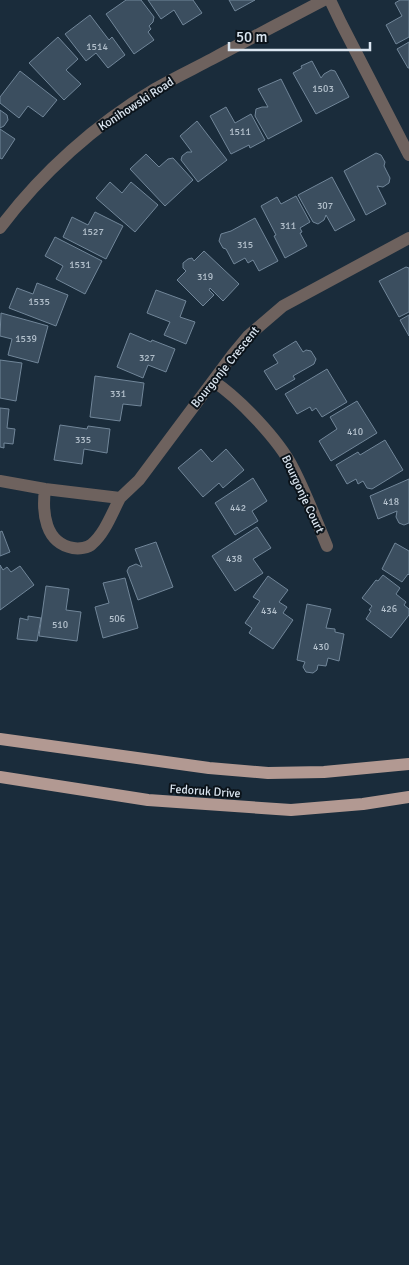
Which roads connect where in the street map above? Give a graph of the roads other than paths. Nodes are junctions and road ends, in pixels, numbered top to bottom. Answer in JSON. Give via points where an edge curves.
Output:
{"nodes":[{"id":1,"x":324,"y":0,"type":"edge"},
{"id":2,"x":330,"y":0,"type":"edge"},
{"id":3,"x":409,"y":155,"type":"edge"},
{"id":4,"x":0,"y":228,"type":"edge"},
{"id":5,"x":409,"y":238,"type":"edge"},
{"id":6,"x":213,"y":381,"type":"junction"},
{"id":7,"x":0,"y":481,"type":"edge"},
{"id":8,"x":45,"y":489,"type":"junction"},
{"id":9,"x":120,"y":498,"type":"junction"},
{"id":10,"x":327,"y":546,"type":"dead end"},
{"id":11,"x":0,"y":739,"type":"edge"},
{"id":12,"x":409,"y":764,"type":"edge"},
{"id":13,"x":0,"y":777,"type":"edge"},
{"id":14,"x":409,"y":797,"type":"edge"}],
"edges":[{"from":1,"to":4,"type":"street","name":"Konihowski Road","via":[[155,89],[126,108],[42,178]]},
{"from":2,"to":3,"type":"street"},
{"from":5,"to":6,"type":"street","name":"Bourgonje Crescent","via":[[283,306],[248,336]]},
{"from":6,"to":9,"type":"street","name":"Bourgonje Crescent","via":[[139,480]]},
{"from":6,"to":10,"type":"street","name":"Bourgonje Court","via":[[227,390],[282,448],[294,468]]},
{"from":7,"to":8,"type":"street"},
{"from":8,"to":9,"type":"street"},
{"from":8,"to":9,"type":"street","name":"Bourgonje Crescent","via":[[43,504],[51,534],[63,546],[77,549],[90,546],[99,536]]},
{"from":11,"to":12,"type":"main road","name":"Fedoruk Drive","via":[[209,768],[268,772],[324,772]]},
{"from":13,"to":14,"type":"main road","name":"Fedoruk Drive","via":[[148,800],[291,810]]}]}
